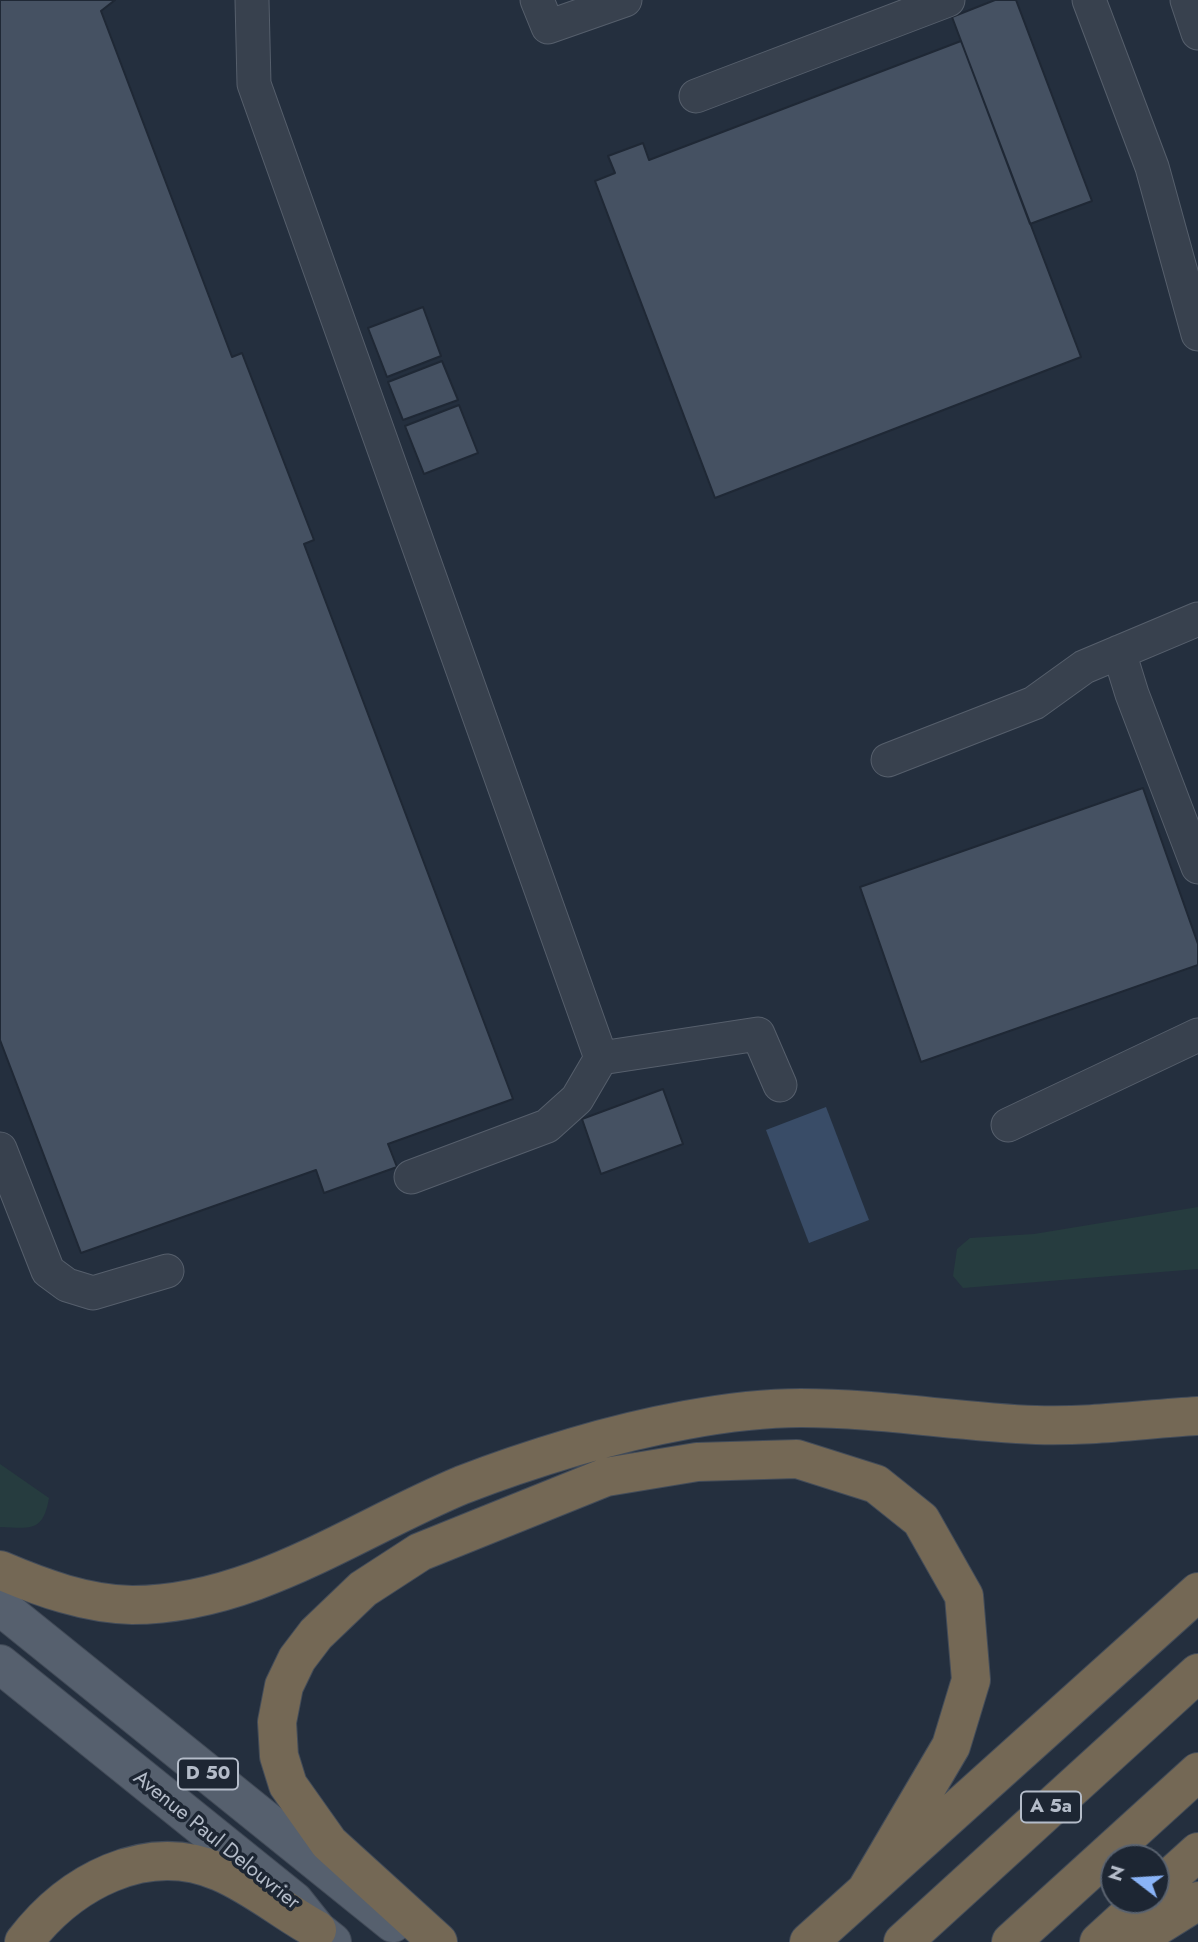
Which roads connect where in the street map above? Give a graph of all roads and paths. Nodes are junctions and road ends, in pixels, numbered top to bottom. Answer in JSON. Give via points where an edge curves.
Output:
{"nodes":[{"id":1,"x":252,"y":0,"type":"edge"},
{"id":2,"x":537,"y":0,"type":"edge"},
{"id":3,"x":625,"y":0,"type":"edge"},
{"id":4,"x":948,"y":0,"type":"edge"},
{"id":5,"x":1089,"y":0,"type":"edge"},
{"id":6,"x":1186,"y":0,"type":"edge"},
{"id":7,"x":1198,"y":33,"type":"edge"},
{"id":8,"x":696,"y":96,"type":"dead end"},
{"id":9,"x":1198,"y":334,"type":"edge"},
{"id":10,"x":1198,"y":620,"type":"edge"},
{"id":11,"x":1119,"y":652,"type":"junction"},
{"id":12,"x":888,"y":760,"type":"dead end"},
{"id":13,"x":1198,"y":867,"type":"edge"},
{"id":14,"x":1198,"y":1035,"type":"edge"},
{"id":15,"x":601,"y":1058,"type":"junction"},
{"id":16,"x":780,"y":1085,"type":"dead end"},
{"id":17,"x":1009,"y":1125,"type":"dead end"},
{"id":18,"x":0,"y":1149,"type":"edge"},
{"id":19,"x":411,"y":1177,"type":"dead end"},
{"id":20,"x":167,"y":1271,"type":"dead end"},
{"id":21,"x":1198,"y":1416,"type":"edge"},
{"id":22,"x":0,"y":1570,"type":"edge"},
{"id":23,"x":1198,"y":1592,"type":"edge"},
{"id":24,"x":0,"y":1605,"type":"edge"},
{"id":25,"x":0,"y":1664,"type":"edge"},
{"id":26,"x":1198,"y":1673,"type":"edge"},
{"id":27,"x":1198,"y":1772,"type":"edge"},
{"id":28,"x":1198,"y":1852,"type":"edge"},
{"id":29,"x":1170,"y":1877,"type":"edge"},
{"id":30,"x":867,"y":1889,"type":"junction"},
{"id":31,"x":1198,"y":1900,"type":"edge"},
{"id":32,"x":1130,"y":1914,"type":"edge"},
{"id":33,"x":325,"y":1936,"type":"edge"},
{"id":34,"x":24,"y":1942,"type":"edge"},
{"id":35,"x":416,"y":1942,"type":"edge"},
{"id":36,"x":438,"y":1942,"type":"edge"},
{"id":37,"x":809,"y":1942,"type":"edge"},
{"id":38,"x":903,"y":1942,"type":"edge"},
{"id":39,"x":1011,"y":1942,"type":"edge"},
{"id":40,"x":1099,"y":1942,"type":"edge"},
{"id":41,"x":1132,"y":1942,"type":"edge"}],
"edges":[{"from":1,"to":15,"type":"lane","via":[[254,84]]},
{"from":2,"to":3,"type":"lane","via":[[548,27]]},
{"from":4,"to":8,"type":"lane"},
{"from":5,"to":9,"type":"lane","via":[[1152,167]]},
{"from":6,"to":7,"type":"lane"},
{"from":10,"to":11,"type":"lane"},
{"from":11,"to":12,"type":"lane","via":[[1084,667],[1034,703]]},
{"from":11,"to":13,"type":"lane"},
{"from":14,"to":17,"type":"lane"},
{"from":15,"to":16,"type":"lane","via":[[758,1034]]},
{"from":15,"to":19,"type":"lane","via":[[577,1099],[547,1126]]},
{"from":18,"to":20,"type":"lane","via":[[48,1271],[67,1285],[93,1293]]},
{"from":21,"to":22,"type":"highway","via":[[1040,1425],[799,1408],[696,1419],[575,1447],[462,1485],[247,1585],[204,1597],[140,1604],[92,1601]]},
{"from":23,"to":30,"type":"highway"},
{"from":24,"to":35,"type":"main road","number":"D 50"},
{"from":25,"to":33,"type":"main road","name":"Avenue Paul Delouvrier","number":"D 50","via":[[294,1901]]},
{"from":26,"to":38,"type":"highway","number":"A 5a"},
{"from":27,"to":39,"type":"highway"},
{"from":28,"to":29,"type":"highway"},
{"from":30,"to":36,"type":"highway","via":[[951,1746],[971,1680],[964,1596],[921,1520],[876,1484],[797,1459],[697,1462],[606,1477],[420,1552],[355,1596],[297,1659],[285,1686],[278,1722],[278,1756],[288,1786],[329,1843]]},
{"from":30,"to":37,"type":"highway"},
{"from":31,"to":41,"type":"highway"},
{"from":32,"to":40,"type":"highway"},
{"from":33,"to":34,"type":"highway","via":[[218,1871],[159,1861],[100,1876],[43,1916]]}]}
